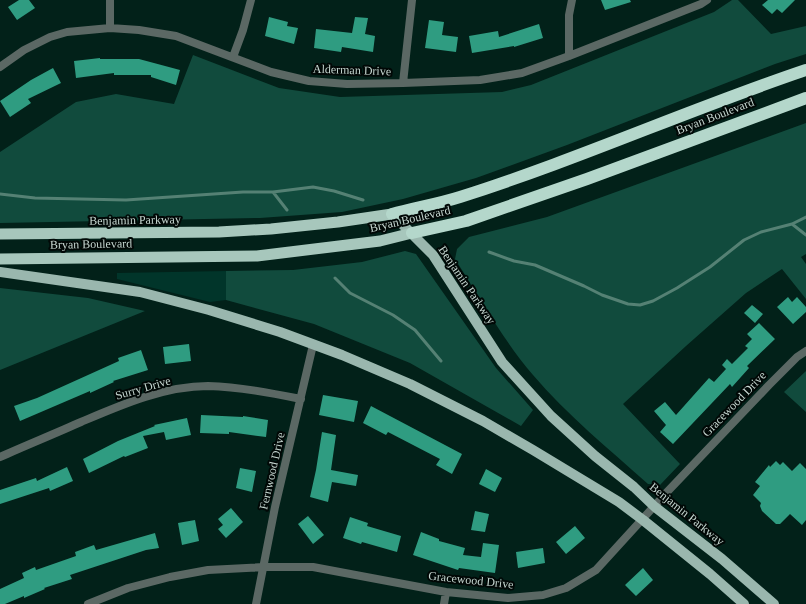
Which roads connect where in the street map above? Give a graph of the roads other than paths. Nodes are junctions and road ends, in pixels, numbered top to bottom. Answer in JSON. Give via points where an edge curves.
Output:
{"nodes":[{"id":1,"x":110,"y":0,"type":"edge"},
{"id":2,"x":251,"y":0,"type":"edge"},
{"id":3,"x":412,"y":0,"type":"edge"},
{"id":4,"x":572,"y":0,"type":"edge"},
{"id":5,"x":707,"y":0,"type":"edge"},
{"id":6,"x":110,"y":28,"type":"junction"},
{"id":7,"x":569,"y":56,"type":"junction"},
{"id":8,"x":232,"y":57,"type":"junction"},
{"id":9,"x":0,"y":67,"type":"edge"},
{"id":10,"x":806,"y":70,"type":"edge"},
{"id":11,"x":403,"y":83,"type":"junction"},
{"id":12,"x":806,"y":98,"type":"edge"},
{"id":13,"x":392,"y":214,"type":"junction"},
{"id":14,"x":412,"y":233,"type":"junction"},
{"id":15,"x":0,"y":234,"type":"edge"},
{"id":16,"x":0,"y":259,"type":"edge"},
{"id":17,"x":0,"y":272,"type":"edge"},
{"id":18,"x":313,"y":345,"type":"junction"},
{"id":19,"x":806,"y":351,"type":"edge"},
{"id":20,"x":301,"y":399,"type":"junction"},
{"id":21,"x":0,"y":457,"type":"edge"},
{"id":22,"x":655,"y":507,"type":"junction"},
{"id":23,"x":643,"y":520,"type":"junction"},
{"id":24,"x":264,"y":567,"type":"junction"},
{"id":25,"x":446,"y":592,"type":"junction"},
{"id":26,"x":88,"y":604,"type":"edge"},
{"id":27,"x":256,"y":604,"type":"edge"},
{"id":28,"x":444,"y":604,"type":"edge"},
{"id":29,"x":744,"y":604,"type":"edge"},
{"id":30,"x":774,"y":604,"type":"edge"}],
"edges":[{"from":1,"to":6,"type":"street"},
{"from":2,"to":8,"type":"street"},
{"from":3,"to":11,"type":"street"},
{"from":4,"to":7,"type":"street","via":[[569,15]]},
{"from":5,"to":7,"type":"street","name":"Alderman Drive"},
{"from":6,"to":8,"type":"street","name":"Alderman Drive","via":[[176,36]]},
{"from":6,"to":9,"type":"street","name":"Alderman Drive","via":[[67,32],[50,37],[24,50]]},
{"from":7,"to":11,"type":"street","name":"Alderman Drive","via":[[522,74],[480,80]]},
{"from":8,"to":11,"type":"street","name":"Alderman Drive","via":[[271,72],[309,81],[347,84]]},
{"from":10,"to":13,"type":"highway","name":"Bryan Boulevard","via":[[459,198]]},
{"from":12,"to":14,"type":"highway","name":"Bryan Boulevard","via":[[580,182],[466,220]]},
{"from":13,"to":14,"type":"main road","name":"Benjamin Parkway"},
{"from":13,"to":15,"type":"highway","name":"Benjamin Parkway","via":[[264,230]]},
{"from":14,"to":16,"type":"highway","name":"Bryan Boulevard","via":[[380,241],[257,256]]},
{"from":14,"to":22,"type":"main road","name":"Benjamin Parkway","via":[[432,255],[502,362],[551,416]]},
{"from":17,"to":18,"type":"main road","via":[[140,292],[210,310]]},
{"from":18,"to":20,"type":"street","name":"Fernwood Drive"},
{"from":18,"to":23,"type":"main road","via":[[410,384],[483,421],[612,498]]},
{"from":19,"to":22,"type":"street","name":"Gracewood Drive","via":[[769,385]]},
{"from":20,"to":21,"type":"street","name":"Surry Drive","via":[[248,389],[208,386],[174,390],[114,408]]},
{"from":20,"to":24,"type":"street","name":"Fernwood Drive","via":[[275,507]]},
{"from":22,"to":23,"type":"street","name":"Gracewood Drive"},
{"from":22,"to":30,"type":"main road","name":"Benjamin Parkway","via":[[722,559]]},
{"from":23,"to":25,"type":"street","name":"Gracewood Drive","via":[[596,570],[566,588],[543,595],[508,598]]},
{"from":23,"to":29,"type":"main road"},
{"from":24,"to":25,"type":"street","name":"Gracewood Drive","via":[[313,567]]},
{"from":24,"to":26,"type":"street","name":"Gracewood Drive","via":[[208,570],[170,577],[128,588]]},
{"from":24,"to":27,"type":"street","name":"Fernwood Drive"},
{"from":25,"to":28,"type":"street"}]}
